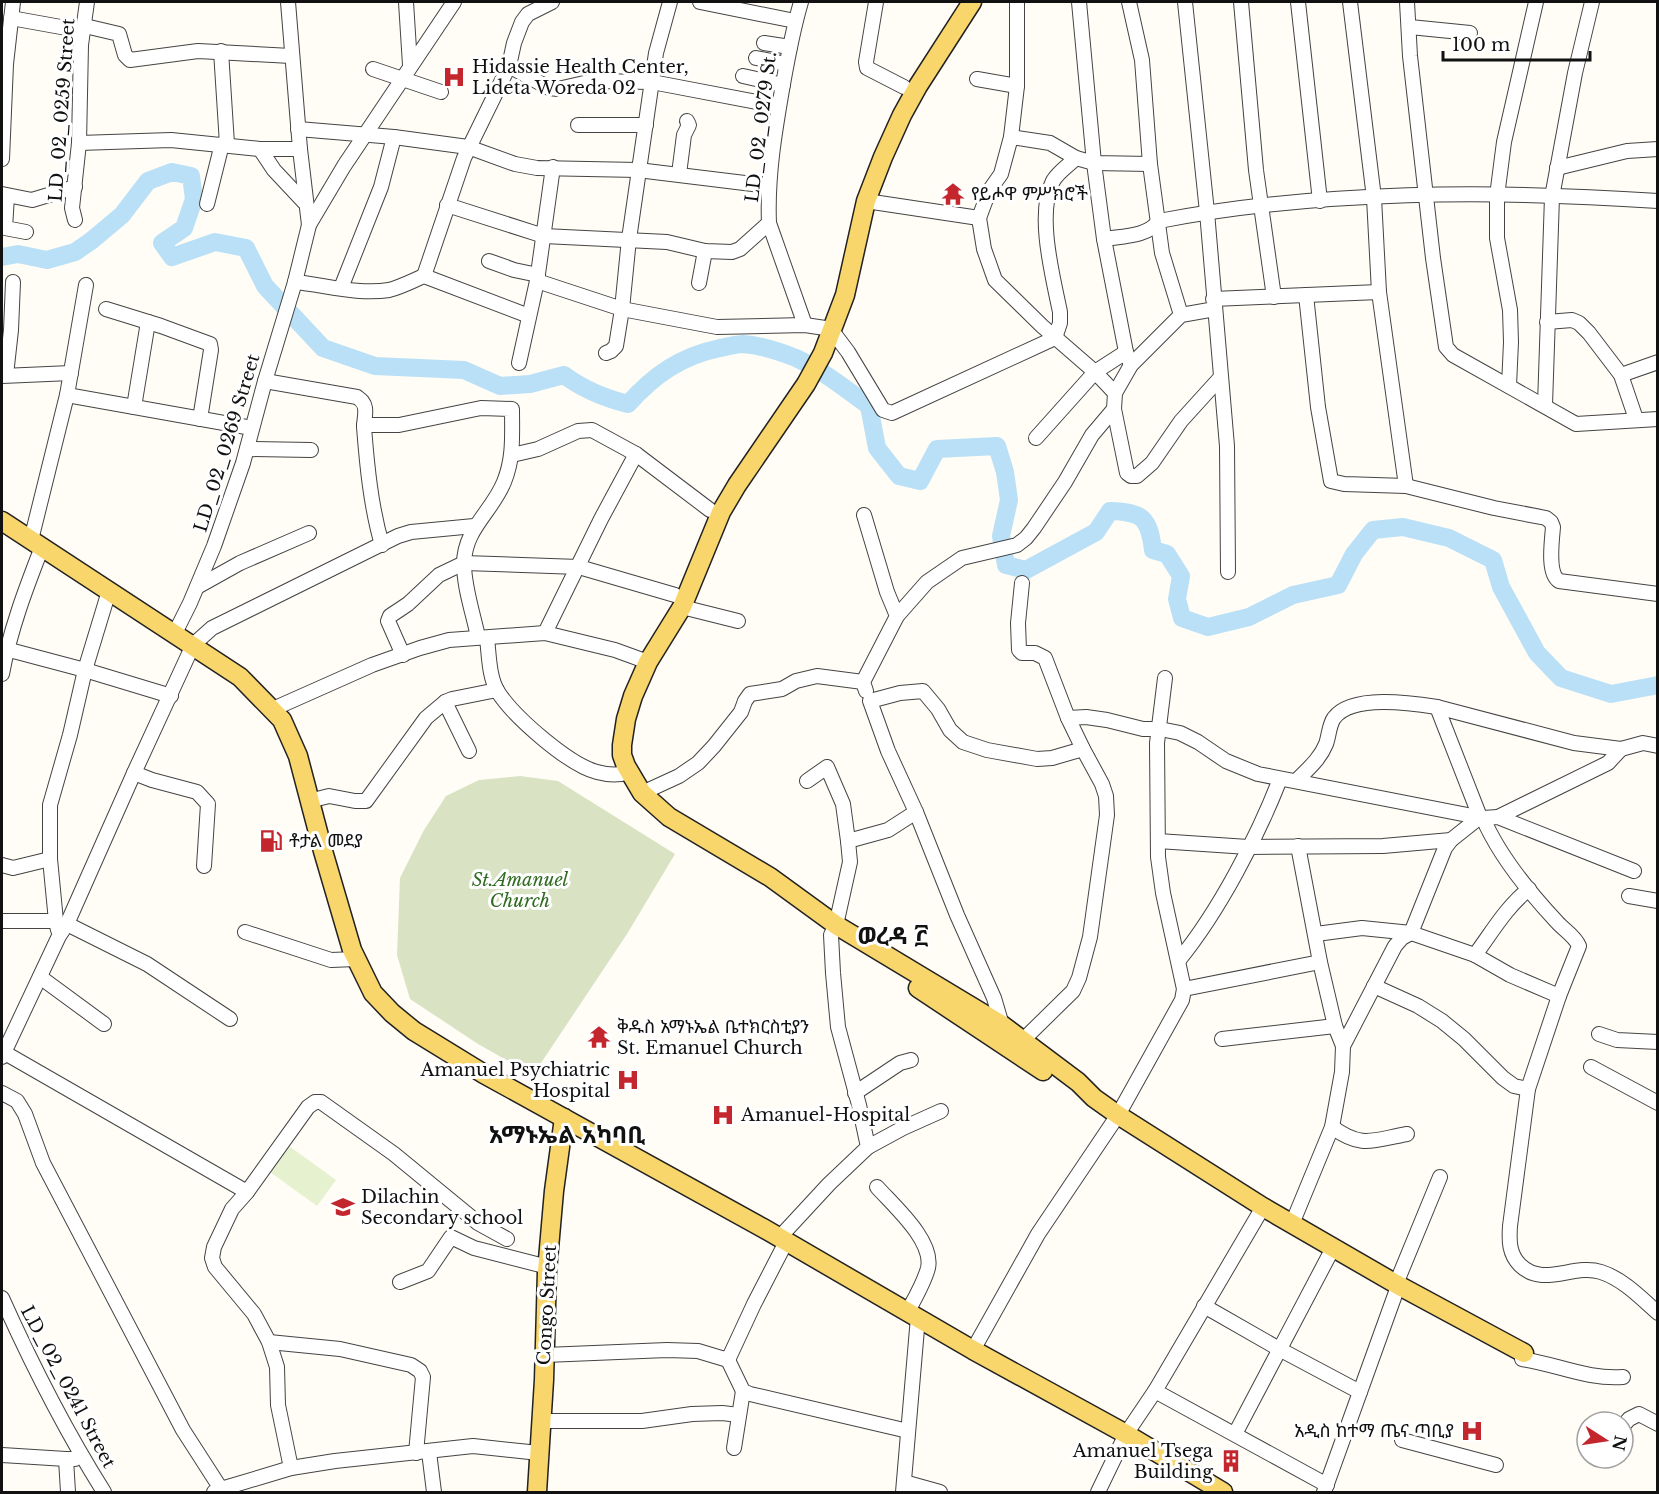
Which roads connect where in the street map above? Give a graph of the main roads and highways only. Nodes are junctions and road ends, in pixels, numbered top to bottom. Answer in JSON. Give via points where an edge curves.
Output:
{"nodes":[{"id":1,"x":958,"y":2,"type":"edge"},
{"id":2,"x":972,"y":2,"type":"edge"},
{"id":3,"x":829,"y":330,"type":"junction"},
{"id":4,"x":801,"y":382,"type":"junction"},
{"id":5,"x":2,"y":521,"type":"edge"},
{"id":6,"x":678,"y":601,"type":"junction"},
{"id":7,"x":625,"y":773,"type":"junction"},
{"id":8,"x":833,"y":930,"type":"junction"},
{"id":9,"x":1072,"y":1090,"type":"junction"},
{"id":10,"x":1094,"y":1098,"type":"junction"},
{"id":11,"x":1117,"y":1117,"type":"junction"},
{"id":12,"x":564,"y":1118,"type":"junction"},
{"id":13,"x":1262,"y":1210,"type":"junction"},
{"id":14,"x":1332,"y":1251,"type":"junction"},
{"id":15,"x":1523,"y":1356,"type":"road end"},
{"id":16,"x":537,"y":1492,"type":"edge"},
{"id":17,"x":1223,"y":1492,"type":"edge"}],
"edges":[{"from":1,"to":3,"type":"main road","via":[[904,87],[880,136],[858,198]]},
{"from":2,"to":3,"type":"main road","via":[[918,86],[883,157],[866,201],[845,295]]},
{"from":3,"to":4,"type":"main road"},
{"from":4,"to":6,"type":"main road","via":[[721,512]]},
{"from":4,"to":6,"type":"main road","via":[[710,510]]},
{"from":5,"to":12,"type":"main road","via":[[240,677],[273,709],[298,756],[343,922],[374,993],[414,1031]]},
{"from":6,"to":7,"type":"main road","via":[[644,661],[633,696],[621,745]]},
{"from":7,"to":8,"type":"main road","via":[[669,817],[770,877]]},
{"from":7,"to":8,"type":"main road","via":[[629,794],[663,826]]},
{"from":8,"to":9,"type":"main road"},
{"from":8,"to":10,"type":"main road","via":[[1002,1024]]},
{"from":9,"to":10,"type":"main road"},
{"from":9,"to":11,"type":"main road"},
{"from":10,"to":11,"type":"main road"},
{"from":11,"to":13,"type":"main road"},
{"from":12,"to":16,"type":"main road","name":"Congo Street","via":[[548,1267]]},
{"from":12,"to":17,"type":"main road"},
{"from":13,"to":14,"type":"main road"},
{"from":13,"to":14,"type":"main road","via":[[1292,1224]]},
{"from":14,"to":15,"type":"main road"}]}
